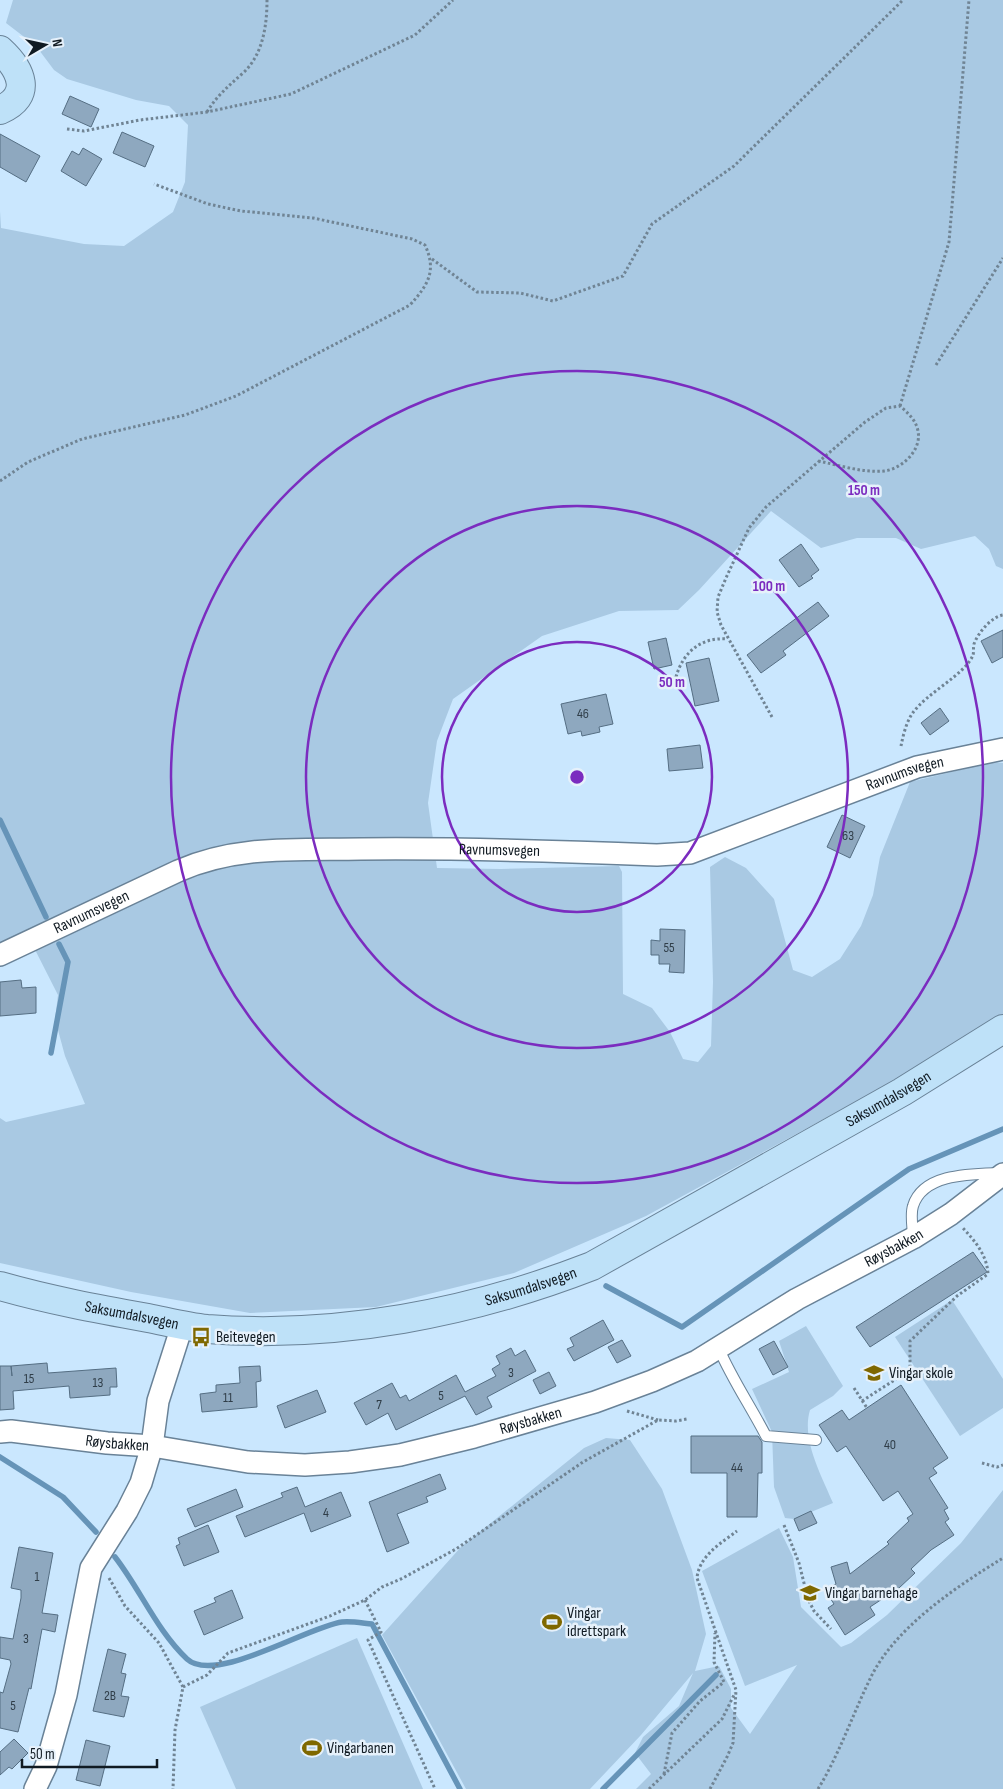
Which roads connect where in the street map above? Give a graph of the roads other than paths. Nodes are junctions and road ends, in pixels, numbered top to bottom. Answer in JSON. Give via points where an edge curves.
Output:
{"nodes":[{"id":1,"x":0,"y":50,"type":"edge"},
{"id":2,"x":0,"y":110,"type":"edge"},
{"id":3,"x":1003,"y":749,"type":"edge"},
{"id":4,"x":0,"y":955,"type":"edge"},
{"id":5,"x":1003,"y":1029,"type":"edge"},
{"id":6,"x":1003,"y":1174,"type":"edge"},
{"id":7,"x":913,"y":1238,"type":"junction"},
{"id":8,"x":0,"y":1286,"type":"edge"},
{"id":9,"x":182,"y":1326,"type":"junction"},
{"id":10,"x":719,"y":1349,"type":"junction"},
{"id":11,"x":0,"y":1432,"type":"edge"},
{"id":12,"x":816,"y":1440,"type":"dead end"},
{"id":13,"x":152,"y":1446,"type":"junction"},
{"id":14,"x":35,"y":1789,"type":"edge"}],
"edges":[{"from":1,"to":2,"type":"main road","via":[[14,66],[21,91],[19,99]]},
{"from":3,"to":4,"type":"street","name":"Ravnumsvegen","via":[[916,767],[690,852],[657,855],[432,848],[276,850],[225,854],[178,871]]},
{"from":5,"to":9,"type":"main road","name":"Saksumdalsvegen","via":[[902,1092],[703,1205],[648,1232],[592,1266],[554,1280],[495,1299],[369,1324],[259,1332]]},
{"from":6,"to":7,"type":"street","name":"Røysbakken"},
{"from":6,"to":7,"type":"lane","via":[[970,1174],[931,1185],[918,1195],[912,1208]]},
{"from":7,"to":10,"type":"street","name":"Røysbakken","via":[[797,1299]]},
{"from":8,"to":9,"type":"main road","name":"Saksumdalsvegen","via":[[59,1302]]},
{"from":9,"to":13,"type":"street","via":[[158,1401]]},
{"from":10,"to":12,"type":"lane","via":[[766,1436]]},
{"from":10,"to":13,"type":"street","name":"Røysbakken","via":[[652,1381],[616,1393],[474,1437],[400,1455],[305,1466],[248,1462]]},
{"from":11,"to":13,"type":"street","name":"Røysbakken"},
{"from":13,"to":14,"type":"street","via":[[141,1483],[91,1568],[76,1651],[55,1737]]}]}
